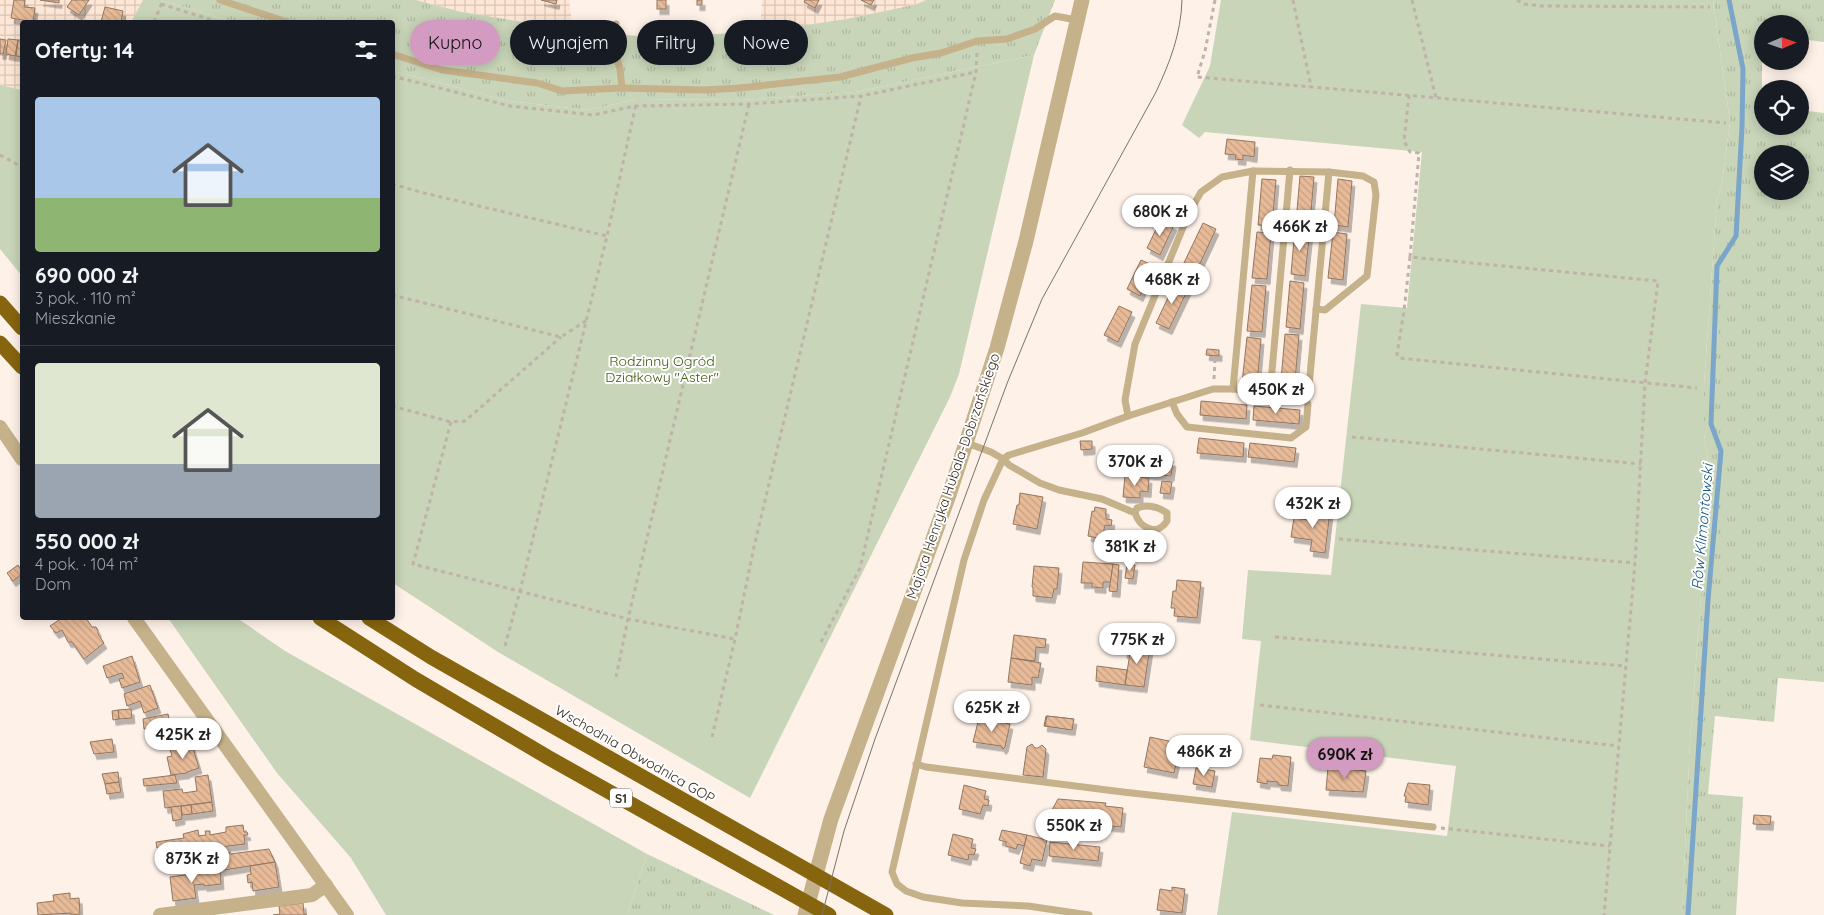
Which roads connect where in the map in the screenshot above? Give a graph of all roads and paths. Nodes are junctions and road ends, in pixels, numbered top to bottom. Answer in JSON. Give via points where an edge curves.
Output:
{"nodes":[{"id":1,"x":220,"y":0,"type":"edge"},
{"id":2,"x":1082,"y":0,"type":"edge"},
{"id":3,"x":1215,"y":0,"type":"edge"},
{"id":4,"x":1293,"y":0,"type":"edge"},
{"id":5,"x":1412,"y":0,"type":"edge"},
{"id":6,"x":1517,"y":0,"type":"edge"},
{"id":7,"x":162,"y":2,"type":"edge"},
{"id":8,"x":1710,"y":7,"type":"dead end"},
{"id":9,"x":155,"y":20,"type":"edge"},
{"id":10,"x":212,"y":20,"type":"edge"},
{"id":11,"x":281,"y":20,"type":"edge"},
{"id":12,"x":1077,"y":20,"type":"junction"},
{"id":13,"x":977,"y":41,"type":"junction"},
{"id":14,"x":395,"y":55,"type":"edge"},
{"id":15,"x":619,"y":65,"type":"edge"},
{"id":16,"x":1309,"y":87,"type":"junction"},
{"id":17,"x":622,"y":88,"type":"junction"},
{"id":18,"x":637,"y":88,"type":"junction"},
{"id":19,"x":1409,"y":95,"type":"junction"},
{"id":20,"x":861,"y":96,"type":"dead end"},
{"id":21,"x":1436,"y":98,"type":"junction"},
{"id":22,"x":749,"y":104,"type":"dead end"},
{"id":23,"x":1726,"y":123,"type":"dead end"},
{"id":24,"x":0,"y":155,"type":"edge"},
{"id":25,"x":20,"y":166,"type":"edge"},
{"id":26,"x":1290,"y":170,"type":"junction"},
{"id":27,"x":1253,"y":171,"type":"junction"},
{"id":28,"x":1329,"y":172,"type":"junction"},
{"id":29,"x":395,"y":185,"type":"edge"},
{"id":30,"x":607,"y":236,"type":"junction"},
{"id":31,"x":1410,"y":257,"type":"junction"},
{"id":32,"x":395,"y":296,"type":"edge"},
{"id":33,"x":0,"y":303,"type":"edge"},
{"id":34,"x":1316,"y":309,"type":"junction"},
{"id":35,"x":587,"y":320,"type":"junction"},
{"id":36,"x":20,"y":326,"type":"edge"},
{"id":37,"x":561,"y":337,"type":"junction"},
{"id":38,"x":0,"y":343,"type":"edge"},
{"id":39,"x":1215,"y":359,"type":"dead end"},
{"id":40,"x":20,"y":365,"type":"edge"},
{"id":41,"x":1645,"y":383,"type":"junction"},
{"id":42,"x":1697,"y":388,"type":"dead end"},
{"id":43,"x":1213,"y":390,"type":"junction"},
{"id":44,"x":1233,"y":390,"type":"junction"},
{"id":45,"x":1270,"y":393,"type":"junction"},
{"id":46,"x":1302,"y":394,"type":"junction"},
{"id":47,"x":1172,"y":402,"type":"junction"},
{"id":48,"x":395,"y":407,"type":"edge"},
{"id":49,"x":1128,"y":416,"type":"junction"},
{"id":50,"x":451,"y":422,"type":"junction"},
{"id":51,"x":0,"y":427,"type":"edge"},
{"id":52,"x":1352,"y":437,"type":"dead end"},
{"id":53,"x":968,"y":442,"type":"junction"},
{"id":54,"x":20,"y":456,"type":"edge"},
{"id":55,"x":1003,"y":459,"type":"junction"},
{"id":56,"x":1641,"y":464,"type":"junction"},
{"id":57,"x":1135,"y":513,"type":"junction"},
{"id":58,"x":1339,"y":539,"type":"dead end"},
{"id":59,"x":1635,"y":562,"type":"junction"},
{"id":60,"x":520,"y":591,"type":"junction"},
{"id":61,"x":628,"y":619,"type":"junction"},
{"id":62,"x":135,"y":620,"type":"edge"},
{"id":63,"x":323,"y":620,"type":"edge"},
{"id":64,"x":372,"y":620,"type":"edge"},
{"id":65,"x":1275,"y":637,"type":"dead end"},
{"id":66,"x":735,"y":639,"type":"junction"},
{"id":67,"x":821,"y":642,"type":"dead end"},
{"id":68,"x":505,"y":646,"type":"dead end"},
{"id":69,"x":1626,"y":666,"type":"junction"},
{"id":70,"x":616,"y":677,"type":"dead end"},
{"id":71,"x":1260,"y":706,"type":"dead end"},
{"id":72,"x":712,"y":737,"type":"dead end"},
{"id":73,"x":1618,"y":746,"type":"junction"},
{"id":74,"x":916,"y":764,"type":"junction"},
{"id":75,"x":1433,"y":827,"type":"joint"},
{"id":76,"x":1610,"y":846,"type":"junction"},
{"id":77,"x":326,"y":885,"type":"junction"},
{"id":78,"x":160,"y":915,"type":"edge"},
{"id":79,"x":347,"y":915,"type":"edge"},
{"id":80,"x":805,"y":915,"type":"edge"},
{"id":81,"x":828,"y":915,"type":"edge"},
{"id":82,"x":886,"y":915,"type":"edge"},
{"id":83,"x":1089,"y":915,"type":"edge"},
{"id":84,"x":1604,"y":915,"type":"edge"}],
"edges":[{"from":1,"to":11,"type":"lane"},
{"from":2,"to":12,"type":"street","name":"Majora Henryka Hubala-Dobrzańskiego"},
{"from":3,"to":16,"type":"path","via":[[1197,77]]},
{"from":4,"to":16,"type":"path"},
{"from":5,"to":21,"type":"path"},
{"from":6,"to":8,"type":"path","via":[[1542,6]]},
{"from":7,"to":9,"type":"path"},
{"from":7,"to":10,"type":"path"},
{"from":12,"to":13,"type":"lane","via":[[1055,16],[1035,29],[1007,39]]},
{"from":12,"to":53,"type":"street","name":"Majora Henryka Hubala-Dobrzańskiego","via":[[1026,241]]},
{"from":13,"to":18,"type":"lane","via":[[941,53],[840,76],[740,88]]},
{"from":13,"to":67,"type":"path","via":[[976,72],[860,568]]},
{"from":14,"to":17,"type":"lane","via":[[442,70],[537,83],[562,91]]},
{"from":15,"to":17,"type":"lane"},
{"from":16,"to":19,"type":"path"},
{"from":17,"to":18,"type":"lane"},
{"from":18,"to":30,"type":"path"},
{"from":19,"to":21,"type":"path"},
{"from":19,"to":31,"type":"path","via":[[1404,141],[1410,152],[1418,154]]},
{"from":20,"to":66,"type":"path"},
{"from":21,"to":23,"type":"path"},
{"from":22,"to":61,"type":"path"},
{"from":24,"to":25,"type":"path"},
{"from":26,"to":27,"type":"lane"},
{"from":26,"to":28,"type":"lane"},
{"from":26,"to":45,"type":"lane"},
{"from":27,"to":44,"type":"lane"},
{"from":27,"to":49,"type":"lane","via":[[1222,177],[1201,192],[1189,213],[1134,344],[1125,400]]},
{"from":28,"to":34,"type":"lane"},
{"from":28,"to":34,"type":"lane","via":[[1363,176],[1374,182],[1376,195],[1367,276],[1325,310]]},
{"from":29,"to":30,"type":"path"},
{"from":30,"to":35,"type":"path"},
{"from":31,"to":41,"type":"path","via":[[1399,358]]},
{"from":31,"to":41,"type":"path","via":[[1658,281]]},
{"from":32,"to":37,"type":"path"},
{"from":33,"to":36,"type":"highway"},
{"from":34,"to":46,"type":"lane","via":[[1309,386]]},
{"from":35,"to":37,"type":"path"},
{"from":35,"to":60,"type":"path"},
{"from":37,"to":50,"type":"path","via":[[465,421]]},
{"from":38,"to":40,"type":"highway"},
{"from":39,"to":43,"type":"path"},
{"from":41,"to":42,"type":"path"},
{"from":41,"to":56,"type":"path"},
{"from":43,"to":44,"type":"lane"},
{"from":43,"to":47,"type":"lane"},
{"from":44,"to":45,"type":"lane"},
{"from":45,"to":46,"type":"lane"},
{"from":46,"to":47,"type":"lane","via":[[1308,404],[1306,427],[1291,438],[1187,427]]},
{"from":47,"to":49,"type":"lane"},
{"from":48,"to":50,"type":"path"},
{"from":49,"to":55,"type":"lane"},
{"from":50,"to":60,"type":"path","via":[[413,564]]},
{"from":51,"to":54,"type":"street"},
{"from":52,"to":56,"type":"path"},
{"from":53,"to":55,"type":"lane"},
{"from":53,"to":80,"type":"street","name":"Majora Henryka Hubala-Dobrzańskiego","via":[[831,819]]},
{"from":55,"to":57,"type":"lane","via":[[1040,483],[1102,499]]},
{"from":55,"to":74,"type":"lane","via":[[984,500],[964,560]]},
{"from":56,"to":59,"type":"path"},
{"from":57,"to":57,"type":"lane","via":[[1142,506],[1159,508],[1167,512],[1167,521],[1159,529],[1150,530],[1137,521]]},
{"from":58,"to":59,"type":"path"},
{"from":59,"to":69,"type":"path"},
{"from":60,"to":61,"type":"path"},
{"from":60,"to":68,"type":"path"},
{"from":61,"to":66,"type":"path"},
{"from":61,"to":70,"type":"path"},
{"from":62,"to":77,"type":"street"},
{"from":63,"to":81,"type":"highway","number":"S1","via":[[549,758]]},
{"from":64,"to":82,"type":"highway","name":"Wschodnia Obwodnica GOP","number":"S1","via":[[430,657]]},
{"from":65,"to":69,"type":"path"},
{"from":66,"to":72,"type":"path"},
{"from":69,"to":73,"type":"path"},
{"from":71,"to":73,"type":"path"},
{"from":73,"to":76,"type":"path"},
{"from":74,"to":75,"type":"lane","via":[[1123,792]]},
{"from":74,"to":83,"type":"lane","via":[[892,872],[897,884],[923,897]]},
{"from":75,"to":76,"type":"path"},
{"from":76,"to":84,"type":"path"},
{"from":77,"to":78,"type":"street","via":[[312,895]]},
{"from":77,"to":79,"type":"street"}]}
